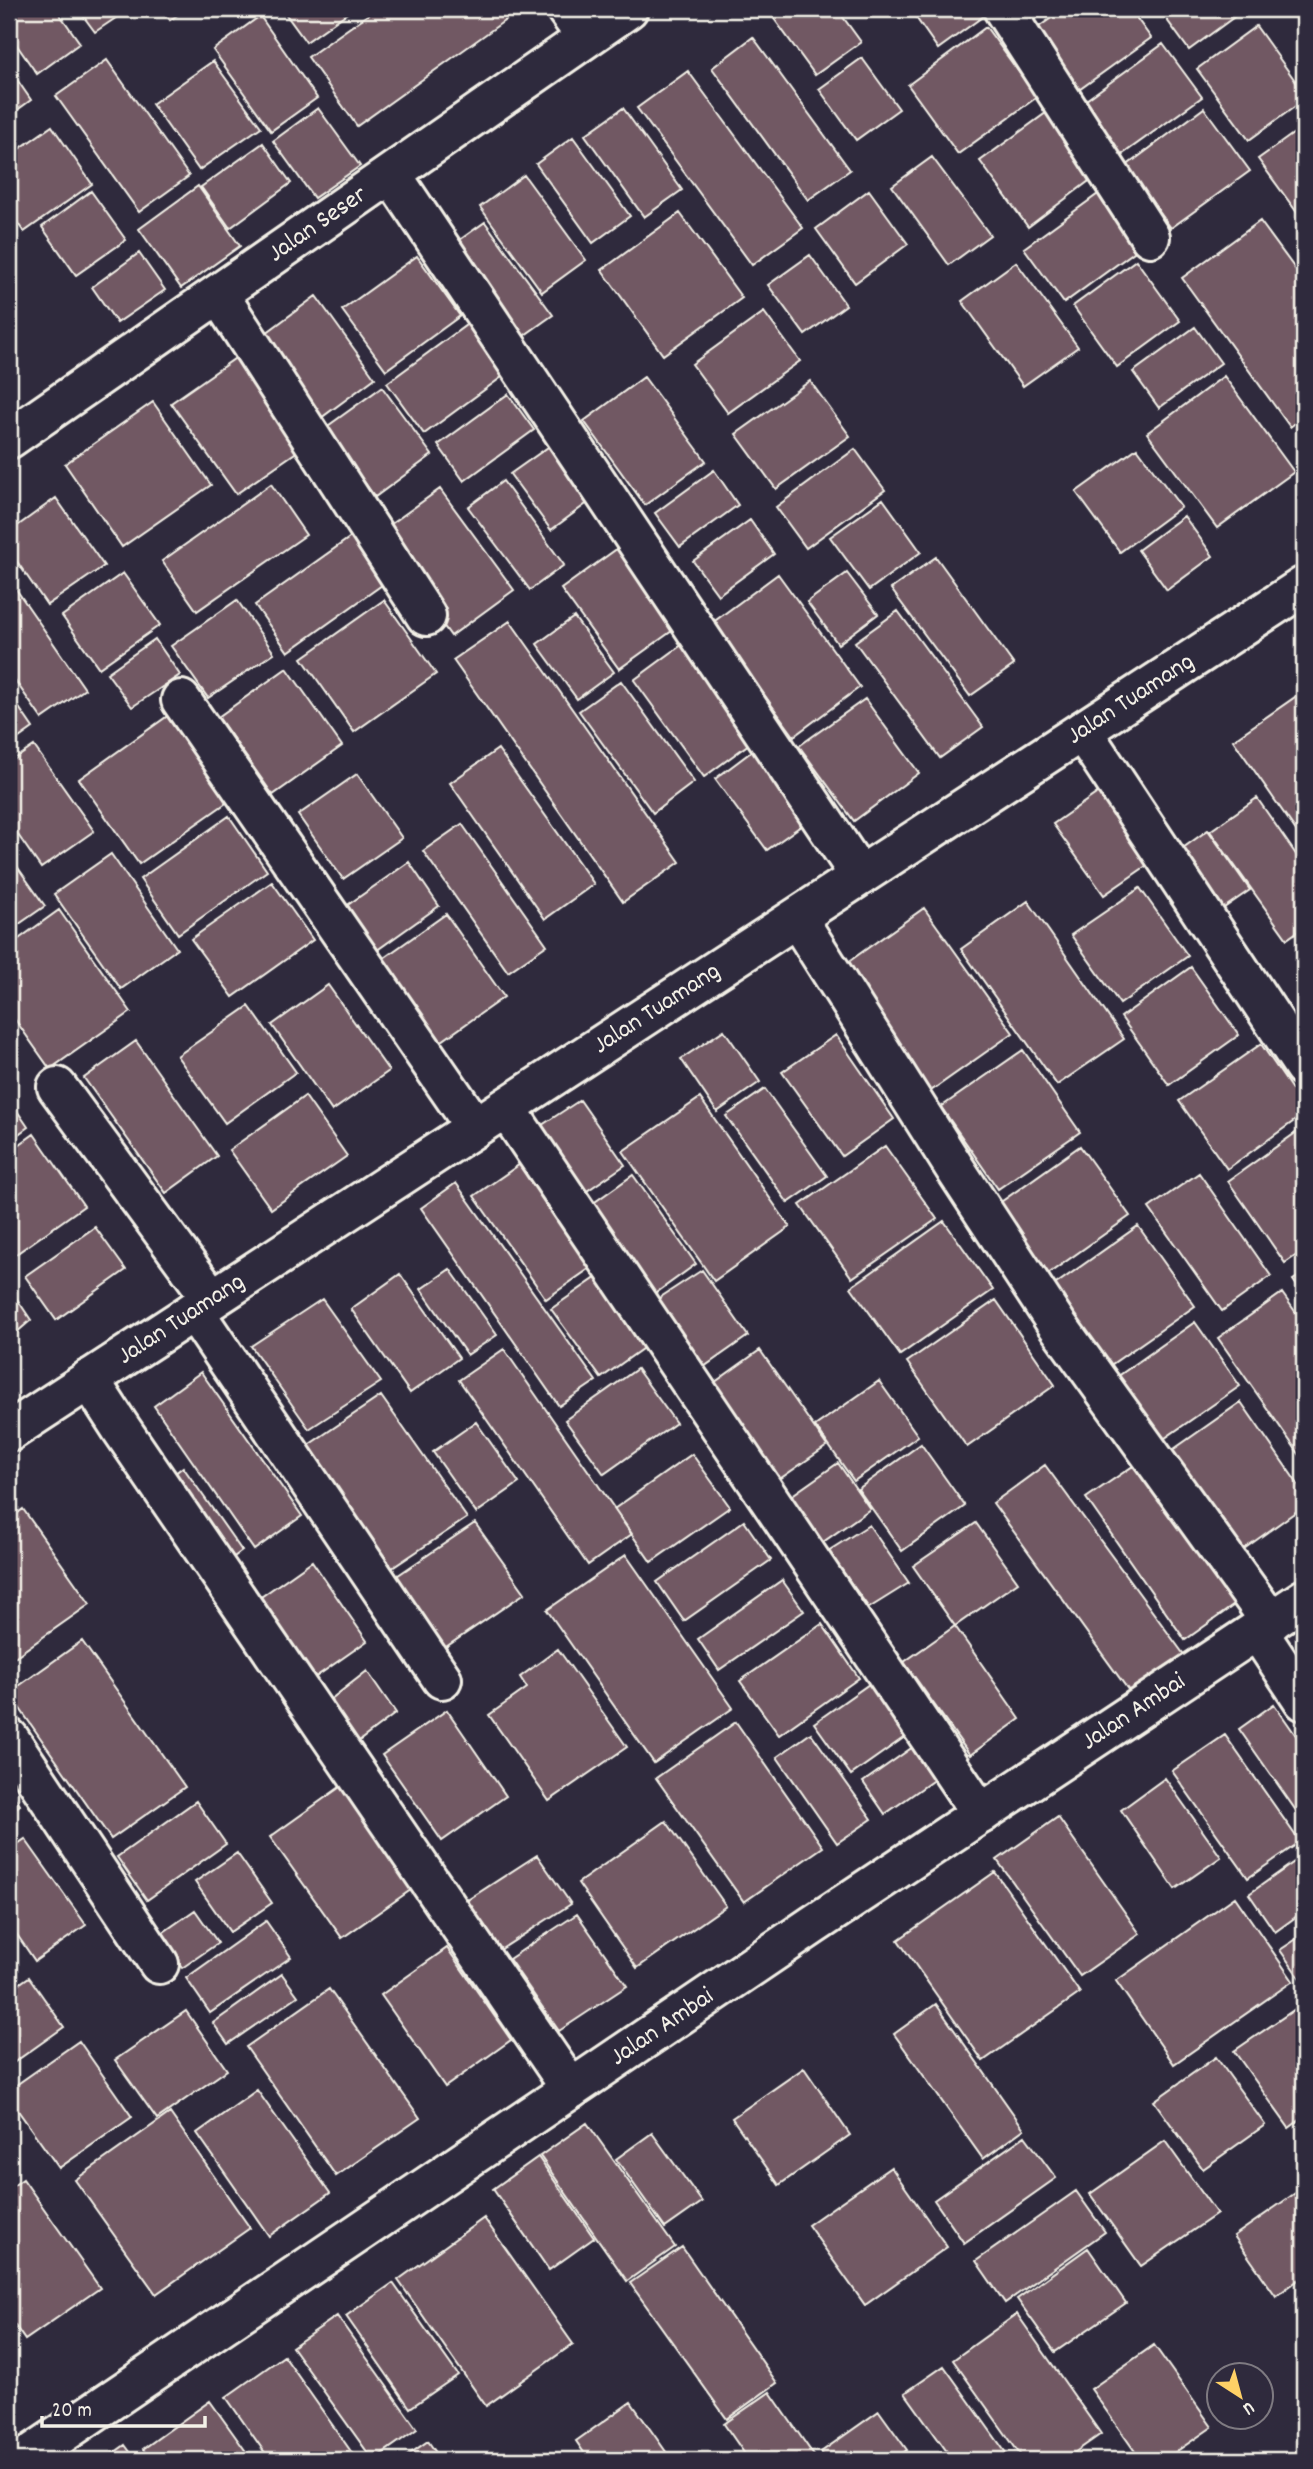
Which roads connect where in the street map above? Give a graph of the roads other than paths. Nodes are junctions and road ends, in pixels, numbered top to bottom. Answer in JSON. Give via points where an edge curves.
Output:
{"nodes":[{"id":1,"x":628,"y":9,"type":"edge"},
{"id":2,"x":1003,"y":9,"type":"edge"},
{"id":3,"x":576,"y":23,"type":"edge"},
{"id":4,"x":392,"y":175,"type":"junction"},
{"id":5,"x":1150,"y":237,"type":"dead end"},
{"id":6,"x":219,"y":295,"type":"junction"},
{"id":7,"x":9,"y":439,"type":"edge"},
{"id":8,"x":1304,"y":586,"type":"edge"},
{"id":9,"x":426,"y":616,"type":"dead end"},
{"id":10,"x":181,"y":701,"type":"dead end"},
{"id":11,"x":1082,"y":731,"type":"junction"},
{"id":12,"x":860,"y":876,"type":"junction"},
{"id":13,"x":797,"y":918,"type":"junction"},
{"id":14,"x":1304,"y":1067,"type":"edge"},
{"id":15,"x":57,"y":1087,"type":"dead end"},
{"id":16,"x":490,"y":1118,"type":"junction"},
{"id":17,"x":203,"y":1305,"type":"junction"},
{"id":18,"x":89,"y":1380,"type":"junction"},
{"id":19,"x":9,"y":1432,"type":"edge"},
{"id":20,"x":1304,"y":1599,"type":"edge"},
{"id":21,"x":1264,"y":1626,"type":"junction"},
{"id":22,"x":442,"y":1679,"type":"dead end"},
{"id":23,"x":1304,"y":1701,"type":"edge"},
{"id":24,"x":9,"y":1738,"type":"edge"},
{"id":25,"x":981,"y":1814,"type":"junction"},
{"id":26,"x":159,"y":1964,"type":"dead end"},
{"id":27,"x":571,"y":2089,"type":"junction"},
{"id":28,"x":23,"y":2460,"type":"edge"}],
"edges":[{"from":1,"to":3,"type":"street","name":"Jalan Seser"},
{"from":2,"to":5,"type":"street"},
{"from":3,"to":4,"type":"street","name":"Jalan Seser"},
{"from":4,"to":6,"type":"street","name":"Jalan Seser"},
{"from":4,"to":12,"type":"street"},
{"from":6,"to":7,"type":"street","name":"Jalan Seser"},
{"from":6,"to":9,"type":"street"},
{"from":8,"to":11,"type":"street","name":"Jalan Tuamang"},
{"from":10,"to":16,"type":"street"},
{"from":11,"to":12,"type":"street","name":"Jalan Tuamang"},
{"from":11,"to":14,"type":"street"},
{"from":12,"to":13,"type":"street","name":"Jalan Tuamang"},
{"from":13,"to":16,"type":"street","name":"Jalan Tuamang"},
{"from":13,"to":21,"type":"street","via":[[1056,1323]]},
{"from":15,"to":17,"type":"street"},
{"from":16,"to":17,"type":"street","name":"Jalan Tuamang"},
{"from":16,"to":25,"type":"street"},
{"from":17,"to":18,"type":"street","name":"Jalan Tuamang"},
{"from":17,"to":22,"type":"street"},
{"from":18,"to":19,"type":"street","name":"Jalan Tuamang"},
{"from":18,"to":27,"type":"street"},
{"from":20,"to":21,"type":"street","name":"Jalan Ambai"},
{"from":21,"to":23,"type":"street"},
{"from":21,"to":25,"type":"street","name":"Jalan Ambai"},
{"from":24,"to":26,"type":"street"},
{"from":25,"to":27,"type":"street","name":"Jalan Ambai"},
{"from":27,"to":28,"type":"street","name":"Jalan Ambai"}]}
